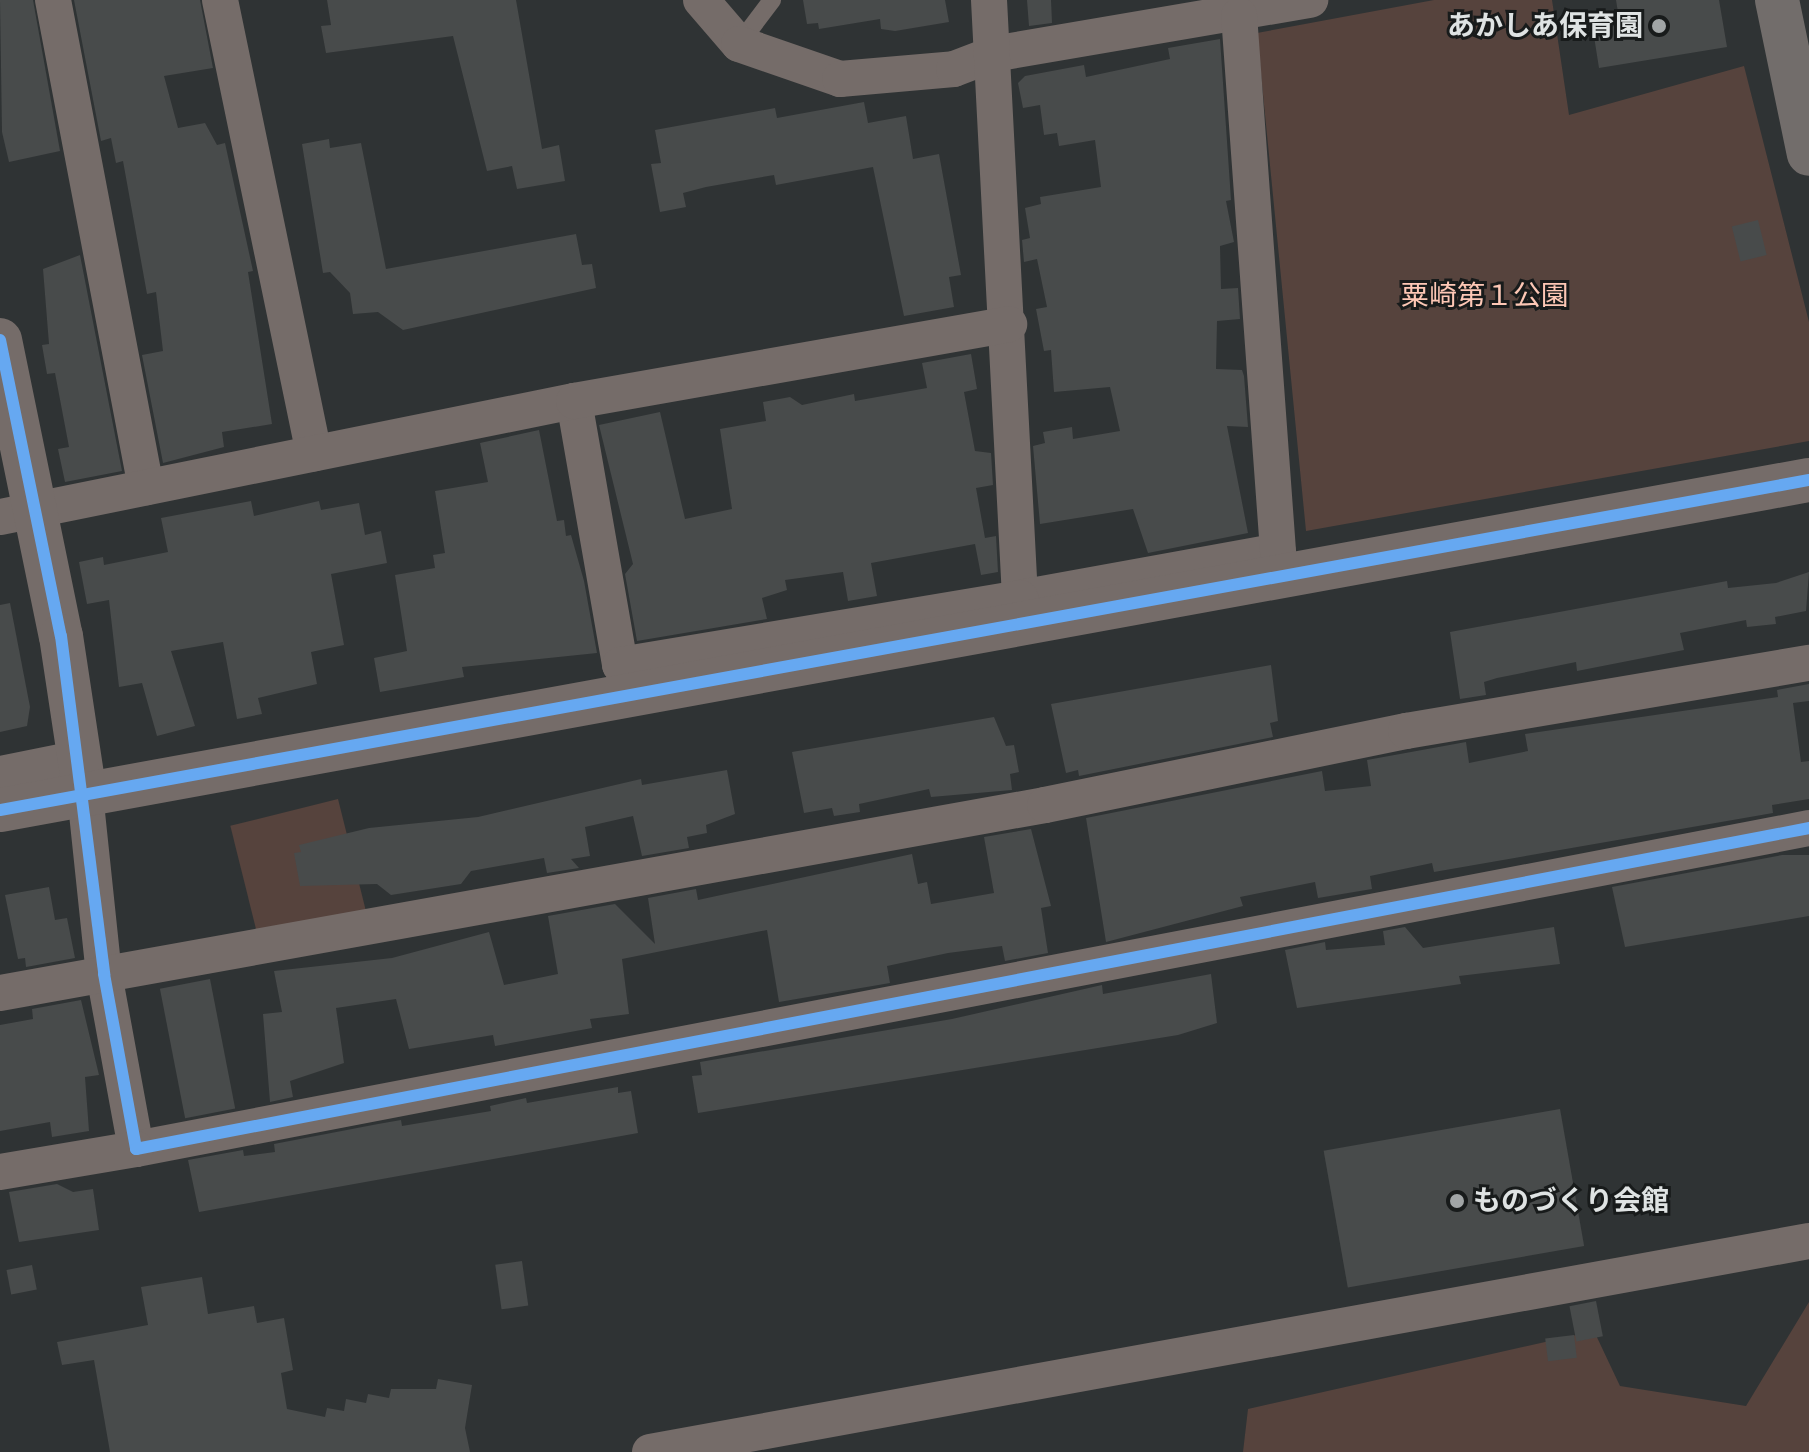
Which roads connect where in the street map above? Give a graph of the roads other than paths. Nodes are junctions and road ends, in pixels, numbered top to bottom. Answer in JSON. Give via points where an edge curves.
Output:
{"nodes":[{"id":1,"x":53,"y":0,"type":"edge"},
{"id":2,"x":220,"y":0,"type":"edge"},
{"id":3,"x":701,"y":0,"type":"edge"},
{"id":4,"x":772,"y":0,"type":"edge"},
{"id":5,"x":989,"y":0,"type":"edge"},
{"id":6,"x":1310,"y":0,"type":"edge"},
{"id":7,"x":1784,"y":1,"type":"edge"},
{"id":8,"x":1239,"y":15,"type":"junction"},
{"id":9,"x":739,"y":44,"type":"junction"},
{"id":10,"x":993,"y":54,"type":"junction"},
{"id":11,"x":1809,"y":154,"type":"edge"},
{"id":12,"x":1009,"y":324,"type":"junction"},
{"id":13,"x":0,"y":340,"type":"edge"},
{"id":14,"x":574,"y":401,"type":"junction"},
{"id":15,"x":314,"y":453,"type":"junction"},
{"id":16,"x":1809,"y":480,"type":"edge"},
{"id":17,"x":146,"y":487,"type":"junction"},
{"id":18,"x":17,"y":514,"type":"edge"},
{"id":19,"x":1020,"y":598,"type":"junction"},
{"id":20,"x":1809,"y":663,"type":"edge"},
{"id":21,"x":0,"y":774,"type":"edge"},
{"id":22,"x":82,"y":776,"type":"junction"},
{"id":23,"x":0,"y":810,"type":"edge"},
{"id":24,"x":1809,"y":828,"type":"edge"},
{"id":25,"x":104,"y":974,"type":"junction"},
{"id":26,"x":0,"y":993,"type":"edge"},
{"id":27,"x":136,"y":1149,"type":"junction"},
{"id":28,"x":0,"y":1172,"type":"edge"},
{"id":29,"x":1809,"y":1241,"type":"edge"},
{"id":30,"x":650,"y":1452,"type":"edge"}],
"edges":[{"from":1,"to":17,"type":"street"},
{"from":2,"to":15,"type":"street"},
{"from":3,"to":9,"type":"street"},
{"from":4,"to":9,"type":"lane"},
{"from":5,"to":10,"type":"street"},
{"from":6,"to":8,"type":"street"},
{"from":7,"to":11,"type":"main road"},
{"from":8,"to":10,"type":"street"},
{"from":8,"to":19,"type":"street","via":[[1278,551]]},
{"from":9,"to":10,"type":"street","via":[[840,79],[954,69]]},
{"from":10,"to":12,"type":"street"},
{"from":12,"to":14,"type":"street"},
{"from":12,"to":19,"type":"street"},
{"from":13,"to":18,"type":"street"},
{"from":14,"to":15,"type":"street"},
{"from":14,"to":19,"type":"street","via":[[620,665]]},
{"from":15,"to":17,"type":"street"},
{"from":16,"to":22,"type":"street"},
{"from":17,"to":18,"type":"street"},
{"from":18,"to":22,"type":"street"},
{"from":20,"to":25,"type":"street","via":[[1406,731],[1045,805]]},
{"from":21,"to":22,"type":"street"},
{"from":22,"to":23,"type":"street"},
{"from":22,"to":25,"type":"street"},
{"from":24,"to":27,"type":"street"},
{"from":25,"to":26,"type":"street"},
{"from":25,"to":27,"type":"street"},
{"from":27,"to":28,"type":"street"},
{"from":29,"to":30,"type":"street"}]}
